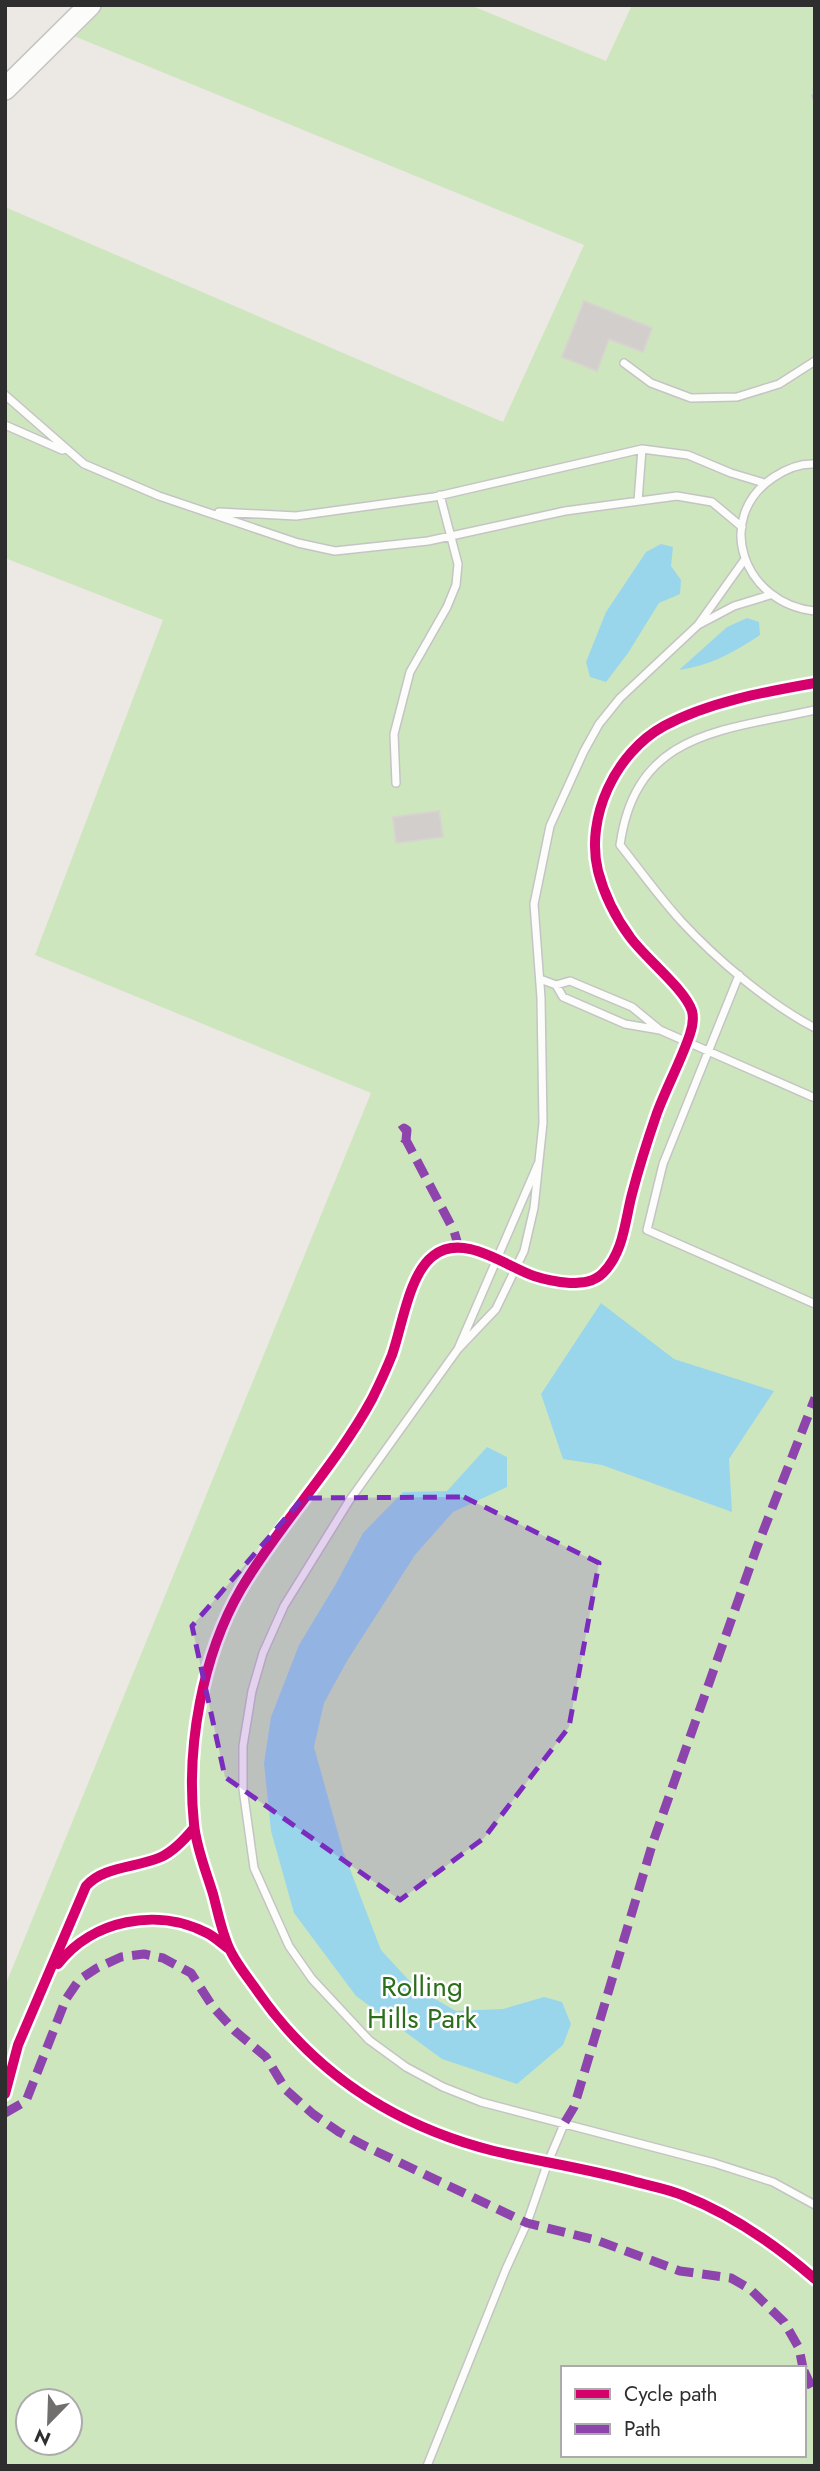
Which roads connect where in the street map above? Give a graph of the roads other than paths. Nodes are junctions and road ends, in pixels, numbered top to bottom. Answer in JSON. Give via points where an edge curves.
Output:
{"nodes":[{"id":1,"x":90,"y":5,"type":"edge"},
{"id":2,"x":5,"y":89,"type":"edge"},
{"id":3,"x":815,"y":361,"type":"edge"},
{"id":4,"x":624,"y":363,"type":"dead end"},
{"id":5,"x":5,"y":395,"type":"edge"},
{"id":6,"x":5,"y":425,"type":"edge"},
{"id":7,"x":642,"y":449,"type":"junction"},
{"id":8,"x":68,"y":453,"type":"junction"},
{"id":9,"x":815,"y":464,"type":"edge"},
{"id":10,"x":764,"y":483,"type":"junction"},
{"id":11,"x":440,"y":495,"type":"junction"},
{"id":12,"x":638,"y":501,"type":"junction"},
{"id":13,"x":212,"y":512,"type":"junction"},
{"id":14,"x":742,"y":527,"type":"junction"},
{"id":15,"x":451,"y":534,"type":"junction"},
{"id":16,"x":745,"y":559,"type":"junction"},
{"id":17,"x":770,"y":595,"type":"junction"},
{"id":18,"x":815,"y":611,"type":"edge"},
{"id":19,"x":698,"y":625,"type":"junction"},
{"id":20,"x":815,"y":710,"type":"edge"},
{"id":21,"x":396,"y":783,"type":"dead end"},
{"id":22,"x":739,"y":975,"type":"junction"},
{"id":23,"x":540,"y":979,"type":"junction"},
{"id":24,"x":556,"y":985,"type":"junction"},
{"id":25,"x":815,"y":1028,"type":"edge"},
{"id":26,"x":660,"y":1030,"type":"junction"},
{"id":27,"x":708,"y":1051,"type":"junction"},
{"id":28,"x":815,"y":1098,"type":"edge"},
{"id":29,"x":538,"y":1164,"type":"junction"},
{"id":30,"x":815,"y":1304,"type":"edge"},
{"id":31,"x":458,"y":1349,"type":"junction"},
{"id":32,"x":565,"y":2122,"type":"junction"},
{"id":33,"x":815,"y":2205,"type":"edge"},
{"id":34,"x":427,"y":2466,"type":"edge"}],
"edges":[{"from":1,"to":2,"type":"main road"},
{"from":3,"to":4,"type":"lane","via":[[779,384],[737,397],[691,398],[651,383]]},
{"from":5,"to":8,"type":"lane"},
{"from":6,"to":8,"type":"lane"},
{"from":7,"to":10,"type":"lane","via":[[688,455]]},
{"from":7,"to":11,"type":"lane"},
{"from":7,"to":12,"type":"lane"},
{"from":8,"to":13,"type":"lane","via":[[159,496]]},
{"from":9,"to":10,"type":"lane","via":[[785,469]]},
{"from":10,"to":14,"type":"lane","via":[[750,503]]},
{"from":11,"to":13,"type":"lane","via":[[296,516]]},
{"from":11,"to":15,"type":"lane"},
{"from":12,"to":14,"type":"lane","via":[[677,496],[712,502]]},
{"from":12,"to":15,"type":"lane"},
{"from":13,"to":15,"type":"lane","via":[[298,543],[335,551],[428,541]]},
{"from":14,"to":16,"type":"lane"},
{"from":15,"to":21,"type":"lane","via":[[458,564],[456,585],[410,672],[394,734]]},
{"from":16,"to":17,"type":"lane"},
{"from":16,"to":19,"type":"lane"},
{"from":17,"to":18,"type":"lane","via":[[790,606]]},
{"from":17,"to":19,"type":"lane","via":[[734,606]]},
{"from":19,"to":23,"type":"lane","via":[[620,698],[599,724],[567,789],[551,826],[534,904]]},
{"from":20,"to":22,"type":"lane","via":[[702,736],[677,747],[642,780],[623,824],[620,845],[681,921]]},
{"from":22,"to":25,"type":"lane"},
{"from":22,"to":27,"type":"lane"},
{"from":23,"to":24,"type":"lane"},
{"from":23,"to":29,"type":"lane","via":[[543,1123]]},
{"from":24,"to":26,"type":"lane","via":[[563,997],[625,1024]]},
{"from":24,"to":26,"type":"lane","via":[[570,981],[632,1007]]},
{"from":26,"to":27,"type":"lane"},
{"from":27,"to":28,"type":"lane"},
{"from":27,"to":30,"type":"lane","via":[[663,1164],[647,1230]]},
{"from":29,"to":31,"type":"lane"},
{"from":29,"to":31,"type":"lane","via":[[534,1208],[517,1269],[496,1309]]},
{"from":31,"to":32,"type":"lane","via":[[349,1501],[284,1606],[263,1653],[243,1746],[250,1842],[254,1868],[289,1947],[312,1979],[369,2039],[443,2087],[481,2102]]},
{"from":32,"to":33,"type":"lane","via":[[773,2182]]},
{"from":32,"to":34,"type":"lane"}]}
